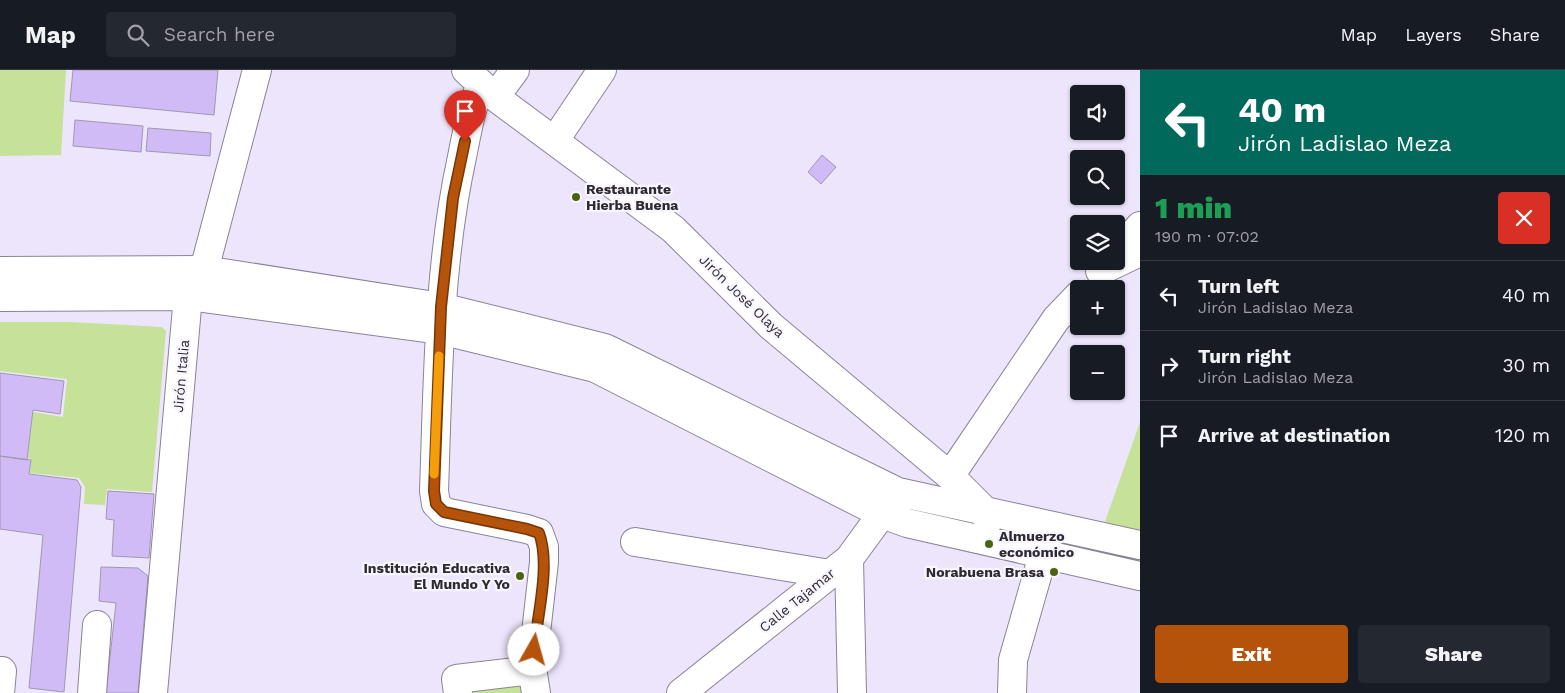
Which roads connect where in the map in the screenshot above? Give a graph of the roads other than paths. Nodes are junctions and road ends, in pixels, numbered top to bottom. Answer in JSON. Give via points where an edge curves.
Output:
{"nodes":[{"id":1,"x":257,"y":70,"type":"edge"},
{"id":2,"x":515,"y":70,"type":"edge"},
{"id":3,"x":602,"y":70,"type":"edge"},
{"id":4,"x":481,"y":84,"type":"edge"},
{"id":5,"x":555,"y":140,"type":"junction"},
{"id":6,"x":1140,"y":226,"type":"edge"},
{"id":7,"x":1125,"y":243,"type":"edge"},
{"id":8,"x":1140,"y":252,"type":"edge"},
{"id":9,"x":1125,"y":258,"type":"edge"},
{"id":10,"x":204,"y":270,"type":"junction"},
{"id":11,"x":0,"y":271,"type":"edge"},
{"id":12,"x":188,"y":296,"type":"junction"},
{"id":13,"x":0,"y":297,"type":"edge"},
{"id":14,"x":1070,"y":304,"type":"edge"},
{"id":15,"x":441,"y":318,"type":"junction"},
{"id":16,"x":950,"y":476,"type":"junction"},
{"id":17,"x":890,"y":503,"type":"junction"},
{"id":18,"x":985,"y":511,"type":"junction"},
{"id":19,"x":1051,"y":527,"type":"junction"},
{"id":20,"x":635,"y":542,"type":"dead end"},
{"id":21,"x":993,"y":542,"type":"junction"},
{"id":22,"x":1140,"y":545,"type":"edge"},
{"id":23,"x":1042,"y":554,"type":"junction"},
{"id":24,"x":839,"y":567,"type":"junction"},
{"id":25,"x":1140,"y":576,"type":"edge"},
{"id":26,"x":97,"y":625,"type":"dead end"},
{"id":27,"x":534,"y":681,"type":"edge"},
{"id":28,"x":92,"y":693,"type":"edge"},
{"id":29,"x":153,"y":693,"type":"edge"},
{"id":30,"x":458,"y":693,"type":"edge"},
{"id":31,"x":681,"y":693,"type":"edge"},
{"id":32,"x":852,"y":693,"type":"edge"},
{"id":33,"x":1012,"y":693,"type":"edge"}],
"edges":[{"from":1,"to":10,"type":"street","name":"Jirón Italia"},
{"from":2,"to":4,"type":"street"},
{"from":3,"to":5,"type":"street"},
{"from":4,"to":5,"type":"street","name":"Jirón José Olaya"},
{"from":4,"to":15,"type":"street","via":[[473,104],[453,198]]},
{"from":5,"to":16,"type":"street","name":"Jirón José Olaya","via":[[673,229],[771,326]]},
{"from":6,"to":7,"type":"street"},
{"from":8,"to":9,"type":"street"},
{"from":10,"to":11,"type":"street"},
{"from":10,"to":12,"type":"street","name":"Jirón Italia"},
{"from":10,"to":15,"type":"street"},
{"from":12,"to":13,"type":"street"},
{"from":12,"to":15,"type":"street"},
{"from":12,"to":29,"type":"street","name":"Jirón Italia"},
{"from":14,"to":16,"type":"street","via":[[1056,319]]},
{"from":15,"to":17,"type":"street","via":[[606,348],[657,387]]},
{"from":15,"to":27,"type":"street","via":[[436,504],[444,512],[539,533],[544,547],[544,562]]},
{"from":16,"to":18,"type":"street","name":"Jirón José Olaya"},
{"from":17,"to":18,"type":"street"},
{"from":17,"to":21,"type":"street","via":[[907,523]]},
{"from":17,"to":24,"type":"street","name":"Calle Tajamar"},
{"from":18,"to":19,"type":"street"},
{"from":18,"to":21,"type":"street"},
{"from":19,"to":22,"type":"street"},
{"from":19,"to":23,"type":"street"},
{"from":20,"to":24,"type":"street"},
{"from":21,"to":23,"type":"street"},
{"from":23,"to":25,"type":"street"},
{"from":23,"to":33,"type":"street","via":[[1013,660]]},
{"from":24,"to":31,"type":"street","name":"Calle Tajamar"},
{"from":24,"to":32,"type":"street"},
{"from":26,"to":28,"type":"street"},
{"from":27,"to":30,"type":"street","via":[[456,679]]}]}
